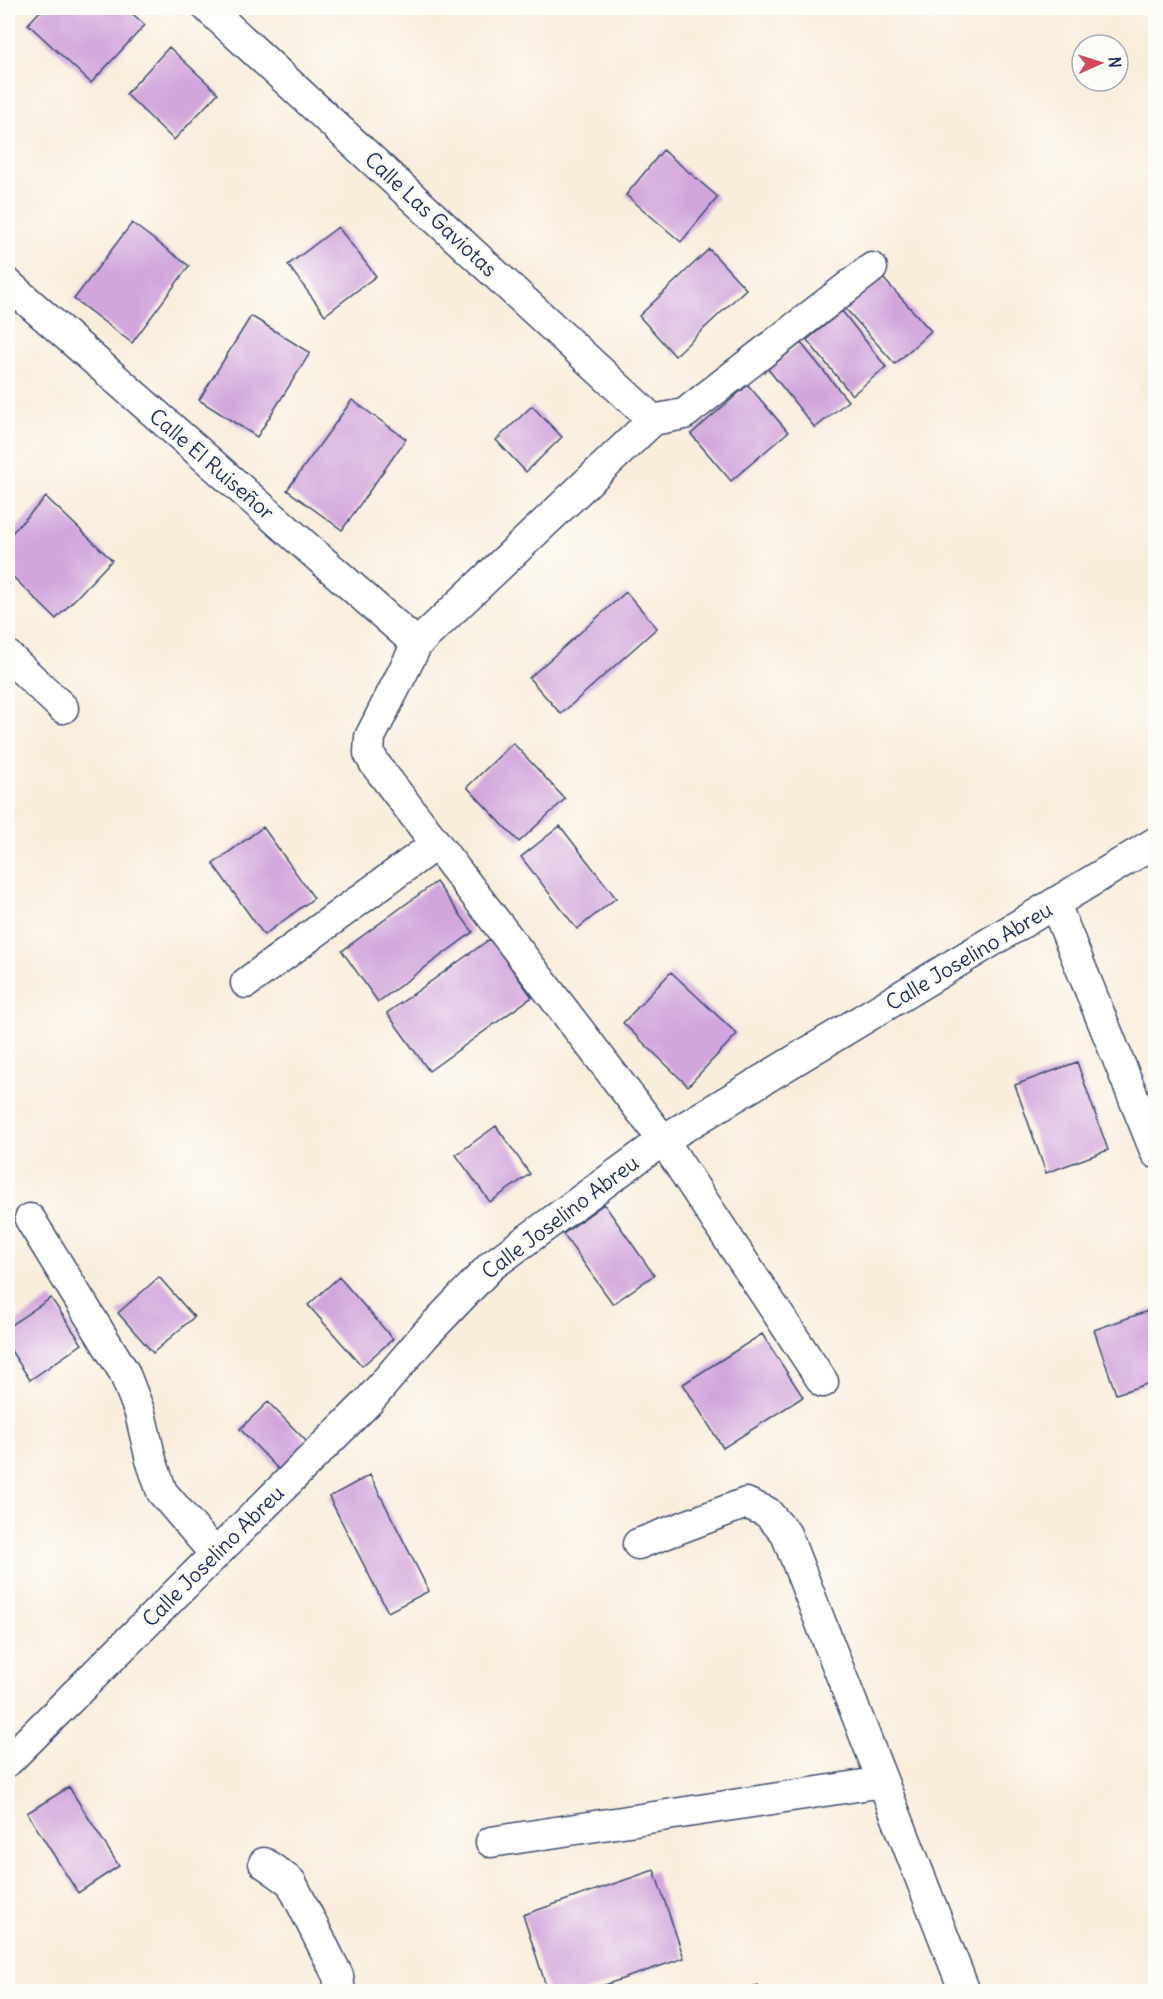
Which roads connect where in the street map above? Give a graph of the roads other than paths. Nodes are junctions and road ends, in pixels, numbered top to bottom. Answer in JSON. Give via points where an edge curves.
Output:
{"nodes":[{"id":1,"x":208,"y":8,"type":"edge"},
{"id":2,"x":872,"y":268,"type":"dead end"},
{"id":3,"x":8,"y":284,"type":"edge"},
{"id":4,"x":652,"y":420,"type":"junction"},
{"id":5,"x":417,"y":644,"type":"junction"},
{"id":6,"x":8,"y":656,"type":"edge"},
{"id":7,"x":63,"y":708,"type":"dead end"},
{"id":8,"x":1155,"y":842,"type":"edge"},
{"id":9,"x":436,"y":844,"type":"junction"},
{"id":10,"x":1055,"y":904,"type":"junction"},
{"id":11,"x":246,"y":983,"type":"dead end"},
{"id":12,"x":663,"y":1140,"type":"junction"},
{"id":13,"x":1155,"y":1153,"type":"edge"},
{"id":14,"x":30,"y":1219,"type":"dead end"},
{"id":15,"x":822,"y":1382,"type":"dead end"},
{"id":16,"x":638,"y":1544,"type":"dead end"},
{"id":17,"x":215,"y":1554,"type":"junction"},
{"id":18,"x":8,"y":1761,"type":"edge"},
{"id":19,"x":884,"y":1782,"type":"junction"},
{"id":20,"x":491,"y":1842,"type":"dead end"},
{"id":21,"x":264,"y":1863,"type":"dead end"},
{"id":22,"x":340,"y":1992,"type":"edge"},
{"id":23,"x":965,"y":1992,"type":"edge"}],
"edges":[{"from":1,"to":4,"type":"street","name":"Calle Las Gaviotas"},
{"from":2,"to":4,"type":"street","via":[[684,414]]},
{"from":3,"to":5,"type":"street","name":"Calle El Ruiseñor"},
{"from":4,"to":5,"type":"street"},
{"from":5,"to":9,"type":"street","via":[[370,737],[369,753]]},
{"from":6,"to":7,"type":"street"},
{"from":8,"to":10,"type":"street","name":"Calle Joselino Abreu"},
{"from":9,"to":11,"type":"street"},
{"from":9,"to":12,"type":"street"},
{"from":10,"to":12,"type":"street","name":"Calle Joselino Abreu"},
{"from":10,"to":13,"type":"street"},
{"from":12,"to":15,"type":"street"},
{"from":12,"to":17,"type":"street","name":"Calle Joselino Abreu","via":[[491,1266],[368,1402]]},
{"from":14,"to":17,"type":"street","via":[[124,1372],[162,1492]]},
{"from":16,"to":19,"type":"street","via":[[746,1503],[767,1512],[786,1534]]},
{"from":17,"to":18,"type":"street","name":"Calle Joselino Abreu"},
{"from":19,"to":20,"type":"street"},
{"from":19,"to":23,"type":"street"},
{"from":21,"to":22,"type":"street","via":[[291,1882],[338,1976]]}]}
